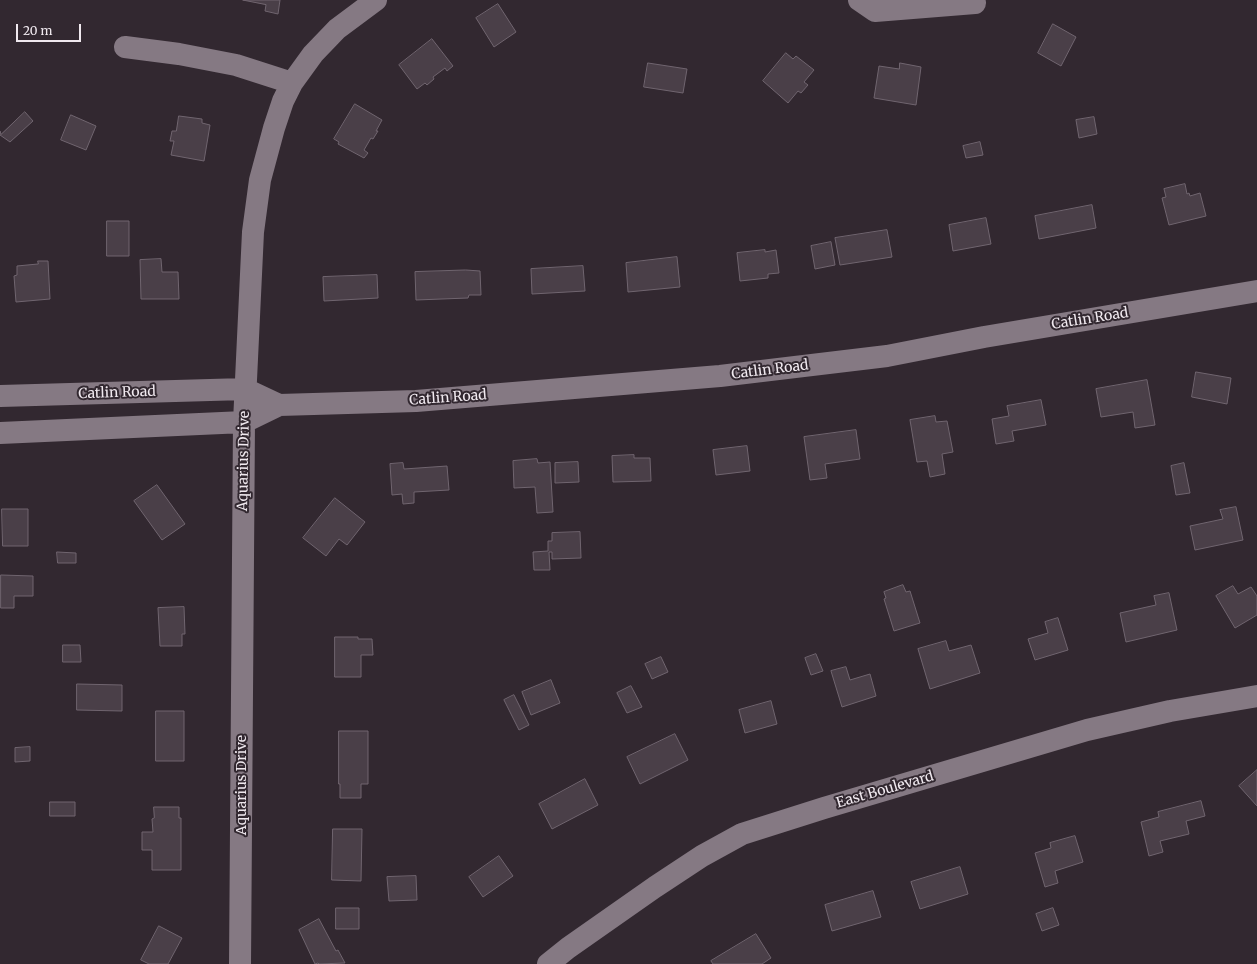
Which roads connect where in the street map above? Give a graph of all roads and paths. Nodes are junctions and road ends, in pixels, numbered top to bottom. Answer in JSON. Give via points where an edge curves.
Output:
{"nodes":[{"id":1,"x":376,"y":0,"type":"edge"},
{"id":2,"x":859,"y":0,"type":"edge"},
{"id":3,"x":975,"y":3,"type":"dead end"},
{"id":4,"x":125,"y":47,"type":"dead end"},
{"id":5,"x":292,"y":83,"type":"junction"},
{"id":6,"x":1257,"y":291,"type":"edge"},
{"id":7,"x":245,"y":389,"type":"junction"},
{"id":8,"x":0,"y":396,"type":"edge"},
{"id":9,"x":279,"y":405,"type":"junction"},
{"id":10,"x":244,"y":422,"type":"junction"},
{"id":11,"x":0,"y":434,"type":"edge"},
{"id":12,"x":1257,"y":696,"type":"edge"},
{"id":13,"x":240,"y":964,"type":"edge"},
{"id":14,"x":548,"y":964,"type":"edge"}],
"edges":[{"from":1,"to":5,"type":"street","name":"Aquarius Drive","via":[[337,29],[313,54]]},
{"from":2,"to":3,"type":"street","via":[[875,11]]},
{"from":4,"to":5,"type":"street","via":[[236,65]]},
{"from":5,"to":7,"type":"street","name":"Aquarius Drive","via":[[274,128],[260,180],[253,232]]},
{"from":6,"to":9,"type":"street","name":"Catlin Road","via":[[887,356],[720,376],[416,402]]},
{"from":7,"to":8,"type":"street","name":"Catlin Road"},
{"from":7,"to":9,"type":"street","name":"Catlin Road"},
{"from":7,"to":10,"type":"street","name":"Aquarius Drive"},
{"from":9,"to":10,"type":"street","name":"Catlin Road"},
{"from":10,"to":11,"type":"street","name":"Catlin Road"},
{"from":10,"to":13,"type":"street","name":"Aquarius Drive"},
{"from":12,"to":14,"type":"street","name":"East Boulevard","via":[[1170,711],[1088,730],[742,834],[702,856],[655,887]]}]}
